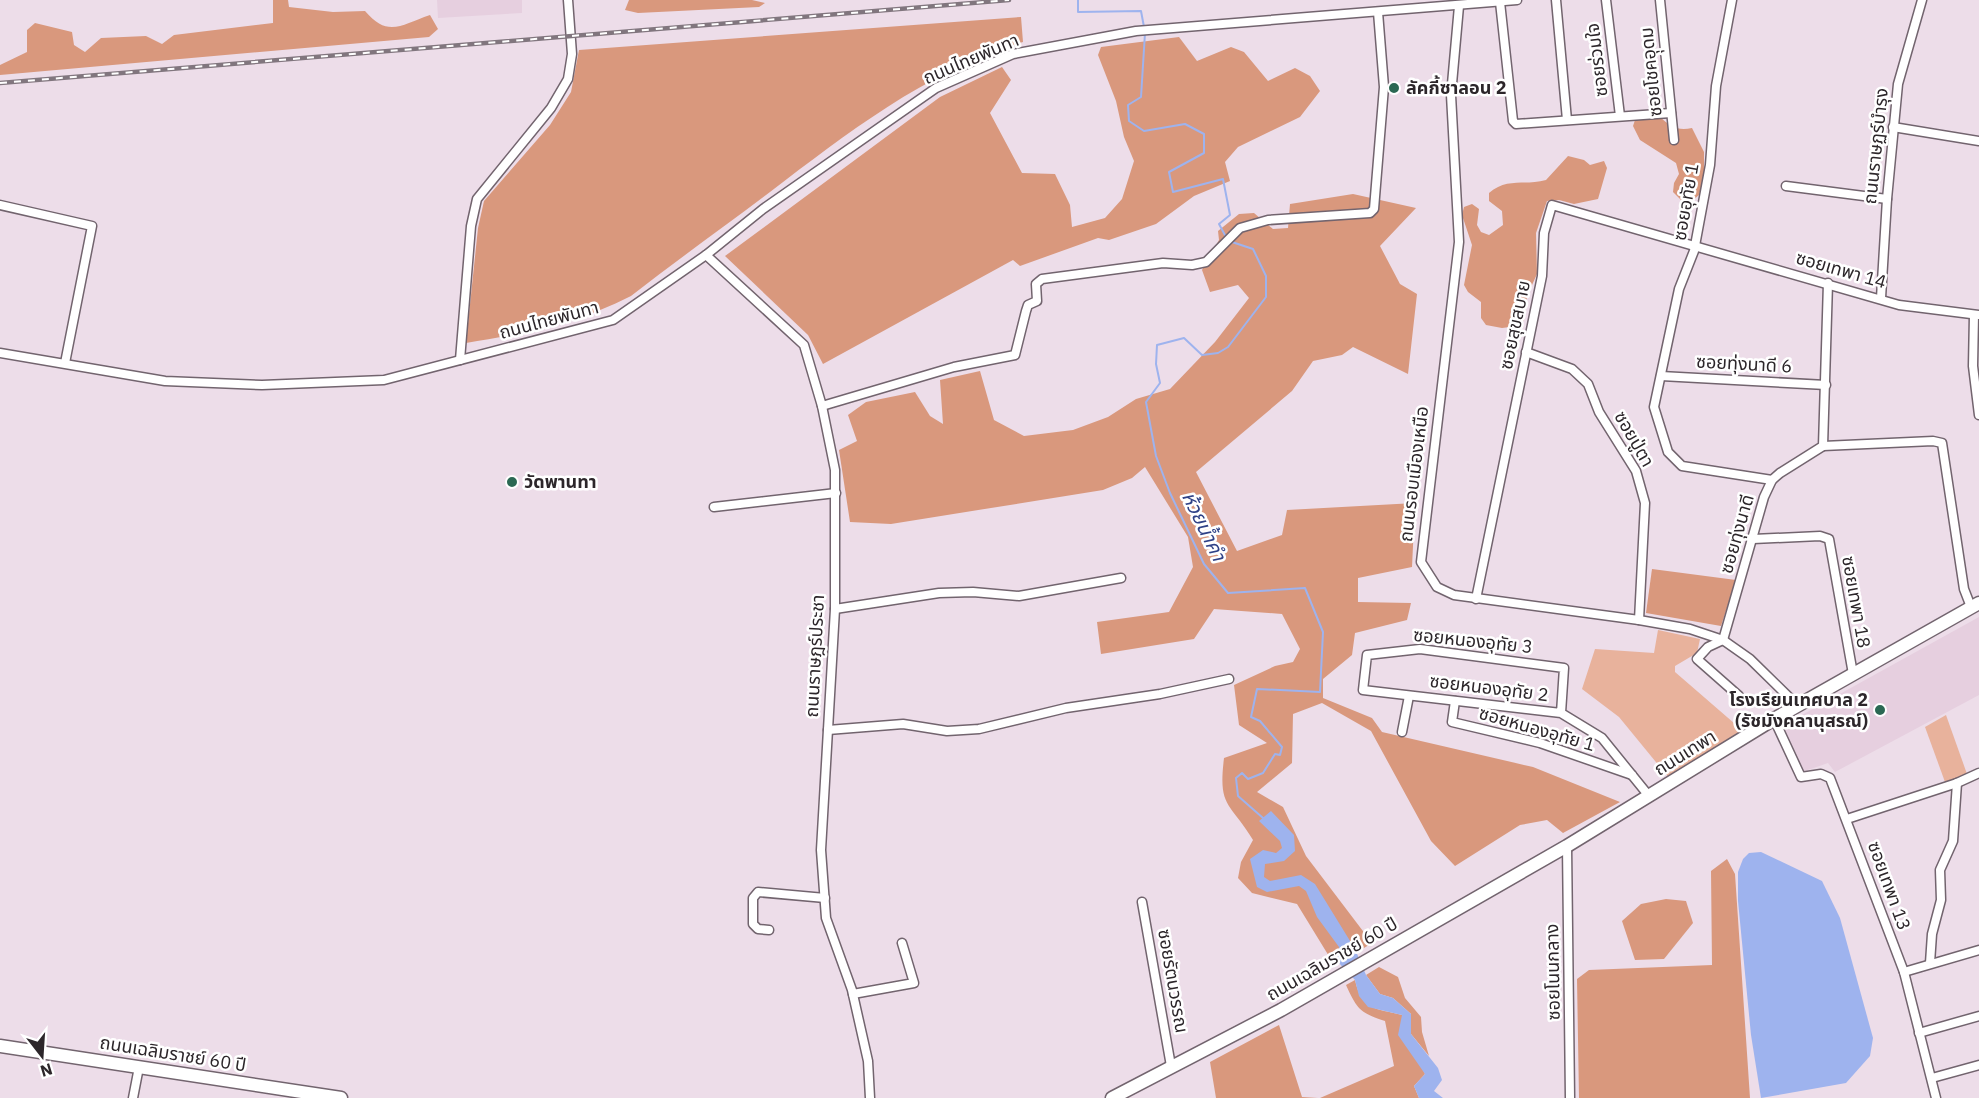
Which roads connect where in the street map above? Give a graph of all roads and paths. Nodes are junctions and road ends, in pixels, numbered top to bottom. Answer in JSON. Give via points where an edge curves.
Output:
{"nodes":[{"id":1,"x":568,"y":0,"type":"edge"},
{"id":2,"x":1517,"y":0,"type":"edge"},
{"id":3,"x":1556,"y":0,"type":"edge"},
{"id":4,"x":1606,"y":0,"type":"edge"},
{"id":5,"x":1660,"y":0,"type":"edge"},
{"id":6,"x":1732,"y":0,"type":"edge"},
{"id":7,"x":1922,"y":0,"type":"edge"},
{"id":8,"x":1500,"y":2,"type":"junction"},
{"id":9,"x":1459,"y":6,"type":"junction"},
{"id":10,"x":1378,"y":12,"type":"junction"},
{"id":11,"x":1671,"y":113,"type":"junction"},
{"id":12,"x":1620,"y":116,"type":"junction"},
{"id":13,"x":1567,"y":120,"type":"junction"},
{"id":14,"x":1893,"y":127,"type":"junction"},
{"id":15,"x":1674,"y":140,"type":"dead end"},
{"id":16,"x":1979,"y":141,"type":"edge"},
{"id":17,"x":1785,"y":186,"type":"dead end"},
{"id":18,"x":1887,"y":199,"type":"junction"},
{"id":19,"x":0,"y":205,"type":"edge"},
{"id":20,"x":1695,"y":245,"type":"junction"},
{"id":21,"x":706,"y":255,"type":"junction"},
{"id":22,"x":1828,"y":283,"type":"junction"},
{"id":23,"x":1881,"y":298,"type":"junction"},
{"id":24,"x":1976,"y":315,"type":"edge"},
{"id":25,"x":1526,"y":352,"type":"junction"},
{"id":26,"x":0,"y":353,"type":"edge"},
{"id":27,"x":460,"y":360,"type":"junction"},
{"id":28,"x":65,"y":363,"type":"junction"},
{"id":29,"x":1661,"y":376,"type":"junction"},
{"id":30,"x":1826,"y":385,"type":"junction"},
{"id":31,"x":822,"y":406,"type":"junction"},
{"id":32,"x":1979,"y":415,"type":"edge"},
{"id":33,"x":1823,"y":446,"type":"junction"},
{"id":34,"x":1772,"y":480,"type":"junction"},
{"id":35,"x":836,"y":493,"type":"junction"},
{"id":36,"x":714,"y":507,"type":"dead end"},
{"id":37,"x":1753,"y":539,"type":"junction"},
{"id":38,"x":1121,"y":578,"type":"dead end"},
{"id":39,"x":1476,"y":598,"type":"junction"},
{"id":40,"x":1975,"y":605,"type":"edge"},
{"id":41,"x":835,"y":609,"type":"junction"},
{"id":42,"x":1639,"y":620,"type":"junction"},
{"id":43,"x":1723,"y":640,"type":"junction"},
{"id":44,"x":1853,"y":674,"type":"junction"},
{"id":45,"x":1229,"y":679,"type":"dead end"},
{"id":46,"x":1363,"y":690,"type":"joint"},
{"id":47,"x":1409,"y":696,"type":"junction"},
{"id":48,"x":1739,"y":696,"type":"dead end"},
{"id":49,"x":1455,"y":700,"type":"junction"},
{"id":50,"x":1798,"y":706,"type":"junction"},
{"id":51,"x":1561,"y":713,"type":"junction"},
{"id":52,"x":1774,"y":719,"type":"junction"},
{"id":53,"x":828,"y":730,"type":"junction"},
{"id":54,"x":1402,"y":732,"type":"dead end"},
{"id":55,"x":1979,"y":773,"type":"edge"},
{"id":56,"x":1633,"y":776,"type":"junction"},
{"id":57,"x":1957,"y":783,"type":"junction"},
{"id":58,"x":1649,"y":796,"type":"junction"},
{"id":59,"x":1847,"y":819,"type":"junction"},
{"id":60,"x":1567,"y":846,"type":"junction"},
{"id":61,"x":825,"y":898,"type":"junction"},
{"id":62,"x":1142,"y":902,"type":"dead end"},
{"id":63,"x":769,"y":930,"type":"dead end"},
{"id":64,"x":902,"y":943,"type":"dead end"},
{"id":65,"x":1979,"y":950,"type":"edge"},
{"id":66,"x":1930,"y":963,"type":"junction"},
{"id":67,"x":1904,"y":972,"type":"junction"},
{"id":68,"x":853,"y":994,"type":"junction"},
{"id":69,"x":1979,"y":1016,"type":"edge"},
{"id":70,"x":1919,"y":1033,"type":"junction"},
{"id":71,"x":2,"y":1049,"type":"edge"},
{"id":72,"x":1979,"y":1065,"type":"edge"},
{"id":73,"x":1171,"y":1066,"type":"junction"},
{"id":74,"x":140,"y":1067,"type":"junction"},
{"id":75,"x":1932,"y":1078,"type":"junction"},
{"id":76,"x":290,"y":1094,"type":"edge"},
{"id":77,"x":133,"y":1098,"type":"edge"},
{"id":78,"x":341,"y":1098,"type":"edge"},
{"id":79,"x":870,"y":1098,"type":"edge"},
{"id":80,"x":1112,"y":1098,"type":"edge"},
{"id":81,"x":1570,"y":1098,"type":"edge"},
{"id":82,"x":1936,"y":1098,"type":"edge"}],
"edges":[{"from":1,"to":27,"type":"street","via":[[572,54],[568,79],[551,108],[477,199],[471,226]]},
{"from":2,"to":8,"type":"street","name":"ถนนไทยพันทา"},
{"from":3,"to":13,"type":"street"},
{"from":4,"to":12,"type":"street","name":"ซอยร่วมใจ"},
{"from":5,"to":11,"type":"street","name":"ซอยโชคอุุดม"},
{"from":6,"to":20,"type":"street","name":"ซอยอุทัย 1"},
{"from":7,"to":14,"type":"street","name":"ถนนราษฏร์บำรุง","via":[[1898,84]]},
{"from":8,"to":9,"type":"street","name":"ถนนไทยพันทา"},
{"from":8,"to":13,"type":"street","via":[[1513,121],[1516,124]]},
{"from":9,"to":10,"type":"street","name":"ถนนไทยพันทา"},
{"from":9,"to":39,"type":"street","name":"ถนนรอบเมืองเหนือ","via":[[1451,95],[1459,242],[1420,562],[1437,586],[1454,595]]},
{"from":10,"to":21,"type":"street","name":"ถนนไทยพันทา","via":[[1157,28],[1013,54],[936,88],[763,209]]},
{"from":10,"to":31,"type":"street","via":[[1384,87],[1374,209],[1370,213],[1268,220],[1240,228],[1206,262],[1192,265],[1163,263],[1042,279],[1036,284],[1036,301],[1026,311],[1015,355],[954,367]]},
{"from":11,"to":12,"type":"street"},
{"from":11,"to":15,"type":"street","name":"ซอยโชคอุุดม"},
{"from":12,"to":13,"type":"street"},
{"from":14,"to":16,"type":"street"},
{"from":14,"to":18,"type":"street","name":"ถนนราษฏร์บำรุง"},
{"from":17,"to":18,"type":"street"},
{"from":18,"to":23,"type":"street","name":"ถนนราษฏร์บำรุง"},
{"from":19,"to":28,"type":"street","via":[[92,226]]},
{"from":20,"to":22,"type":"street","name":"ซอยเทพา 14"},
{"from":20,"to":25,"type":"street","name":"ซอยสุขสบาย","via":[[1552,205],[1544,233],[1542,276]]},
{"from":20,"to":29,"type":"street","name":"ซอยอุทัย 1","via":[[1679,289]]},
{"from":21,"to":27,"type":"street","name":"ถนนไทยพันทา","via":[[613,320]]},
{"from":21,"to":31,"type":"street","name":"ถนนราษฎร์ประชา","via":[[804,345]]},
{"from":22,"to":23,"type":"street","name":"ซอยเทพา 14"},
{"from":22,"to":30,"type":"street"},
{"from":23,"to":24,"type":"street","name":"ซอยเทพา 14","via":[[1917,309]]},
{"from":24,"to":32,"type":"street","via":[[1973,366]]},
{"from":25,"to":39,"type":"street","name":"ซอยสุขสบาย"},
{"from":25,"to":42,"type":"street","name":"ซอยปู่ตา","via":[[1572,369],[1588,384],[1599,412],[1636,471],[1645,503]]},
{"from":26,"to":28,"type":"street","name":"ถนนไทยพันทา"},
{"from":27,"to":28,"type":"street","name":"ถนนไทยพันทา","via":[[384,380],[262,385],[165,381]]},
{"from":29,"to":30,"type":"street","name":"ซอยทุ่งนาดี 6"},
{"from":29,"to":34,"type":"street","name":"ซอยอุทัย 1","via":[[1654,407],[1668,452],[1682,466]]},
{"from":30,"to":33,"type":"street"},
{"from":31,"to":35,"type":"street","name":"ถนนราษฎร์ประชา"},
{"from":33,"to":34,"type":"street","name":"ซอยทุ่งนาดี"},
{"from":33,"to":40,"type":"street","via":[[1942,443],[1964,590]]},
{"from":34,"to":37,"type":"street","name":"ซอยทุ่งนาดี"},
{"from":35,"to":36,"type":"street"},
{"from":35,"to":41,"type":"street","name":"ถนนราษฎร์ประชา"},
{"from":37,"to":43,"type":"street","name":"ซอยทุ่งนาดี"},
{"from":37,"to":44,"type":"street","name":"ซอยเทพา 18","via":[[1829,539]]},
{"from":38,"to":41,"type":"street","via":[[1019,596],[939,593]]},
{"from":39,"to":42,"type":"street","name":"ถนนรอบเมืองเหนือ"},
{"from":40,"to":44,"type":"street","name":"ถนนเทพา"},
{"from":41,"to":53,"type":"street","name":"ถนนราษฎร์ประชา"},
{"from":42,"to":43,"type":"street","name":"ถนนรอบเมืองเหนือ","via":[[1690,629]]},
{"from":43,"to":48,"type":"street","via":[[1708,647],[1697,659]]},
{"from":43,"to":50,"type":"street","name":"ถนนรอบเมืองเหนือ","via":[[1750,659]]},
{"from":44,"to":50,"type":"street","name":"ถนนเทพา"},
{"from":45,"to":53,"type":"street","via":[[1066,708],[979,729],[947,731],[903,724]]},
{"from":46,"to":47,"type":"street","name":"ซอยหนองอุทัย 2"},
{"from":46,"to":51,"type":"street","name":"ซอยหนองอุทัย 3","via":[[1367,655],[1420,649],[1564,668]]},
{"from":47,"to":49,"type":"street","name":"ซอยหนองอุทัย 2"},
{"from":47,"to":54,"type":"street"},
{"from":49,"to":51,"type":"street","name":"ซอยหนองอุทัย 2"},
{"from":49,"to":56,"type":"street","name":"ซอยหนองอุทัย 1","via":[[1452,722],[1540,743]]},
{"from":50,"to":52,"type":"street","name":"ถนนเทพา"},
{"from":51,"to":56,"type":"street","name":"ซอยหนองอุทัย 2","via":[[1602,738]]},
{"from":52,"to":58,"type":"street","name":"ถนนเทพา"},
{"from":52,"to":59,"type":"street","name":"ซอยเทพา 13","via":[[1797,773],[1801,777],[1826,775]]},
{"from":53,"to":61,"type":"street","name":"ถนนราษฎร์ประชา","via":[[821,850]]},
{"from":55,"to":57,"type":"street"},
{"from":56,"to":58,"type":"street","name":"ซอยหนองอุทัย 2"},
{"from":57,"to":59,"type":"street"},
{"from":57,"to":66,"type":"street","via":[[1953,841],[1940,870],[1941,900],[1932,934]]},
{"from":58,"to":60,"type":"street","name":"ถนนเทพา"},
{"from":59,"to":67,"type":"street","name":"ซอยเทพา 13"},
{"from":60,"to":73,"type":"street","name":"ถนนเฉลิมราชย์ 60 ปี","via":[[1281,1010]]},
{"from":60,"to":81,"type":"street","name":"ซอยโนนกลาง"},
{"from":61,"to":63,"type":"street","via":[[758,892],[753,898],[753,924]]},
{"from":61,"to":68,"type":"street","name":"ถนนราษฎร์ประชา","via":[[826,918]]},
{"from":62,"to":73,"type":"street","name":"ซอยรัตนวรรณ"},
{"from":64,"to":68,"type":"street","via":[[914,983]]},
{"from":65,"to":66,"type":"street"},
{"from":66,"to":67,"type":"street"},
{"from":67,"to":70,"type":"street","name":"ซอยเทพา 13"},
{"from":68,"to":79,"type":"street","name":"ถนนราษฎร์ประชา","via":[[868,1061]]},
{"from":69,"to":70,"type":"street"},
{"from":70,"to":75,"type":"street","name":"ซอยเทพา 13"},
{"from":71,"to":74,"type":"street","name":"ถนนเฉลิมราชย์ 60 ปี"},
{"from":72,"to":75,"type":"street"},
{"from":73,"to":80,"type":"street","name":"ถนนเฉลิมราชย์ 60 ปี"},
{"from":74,"to":76,"type":"street","name":"ถนนเฉลิมราชย์ 60 ปี"},
{"from":74,"to":77,"type":"street"},
{"from":75,"to":82,"type":"street","name":"ซอยเทพา 13"},
{"from":76,"to":78,"type":"street","name":"ถนนเฉลิมราชย์ 60 ปี"}]}
